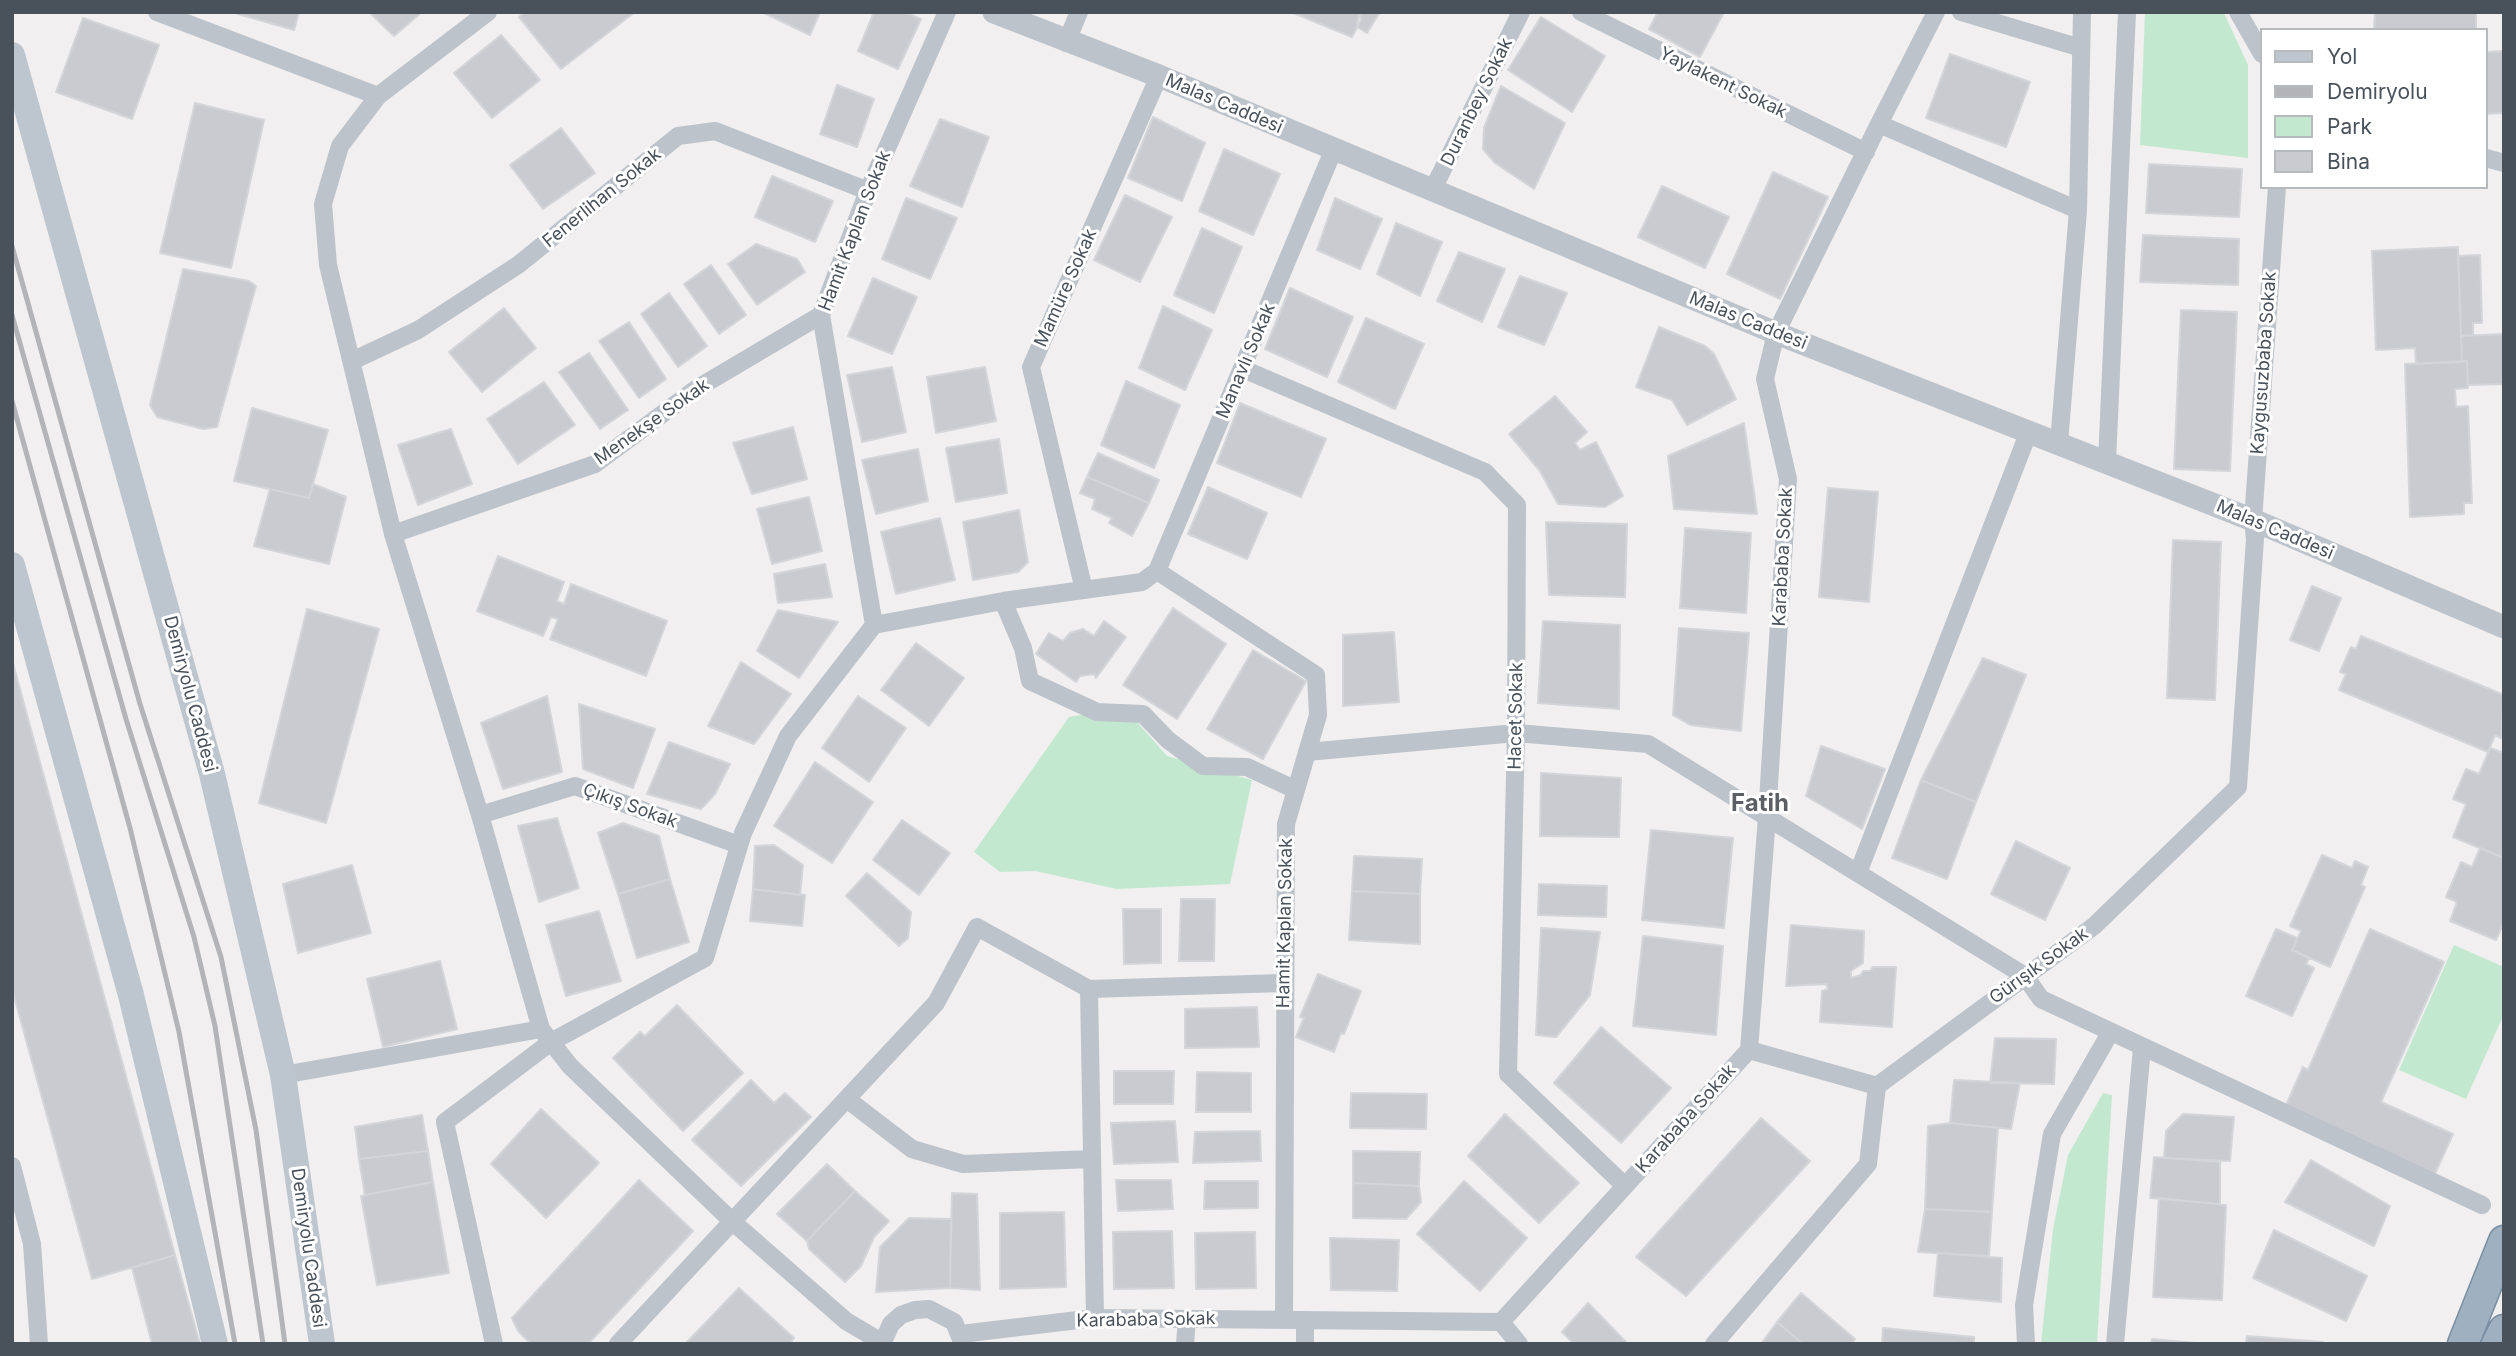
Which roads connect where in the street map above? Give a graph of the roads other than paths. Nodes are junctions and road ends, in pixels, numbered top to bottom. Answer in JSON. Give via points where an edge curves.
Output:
{"nodes":[{"id":1,"x":488,"y":12,"type":"edge"},
{"id":2,"x":947,"y":12,"type":"edge"},
{"id":3,"x":993,"y":12,"type":"edge"},
{"id":4,"x":1079,"y":12,"type":"edge"},
{"id":5,"x":1521,"y":12,"type":"edge"},
{"id":6,"x":1581,"y":12,"type":"edge"},
{"id":7,"x":1936,"y":12,"type":"edge"},
{"id":8,"x":1961,"y":12,"type":"edge"},
{"id":9,"x":2082,"y":12,"type":"edge"},
{"id":10,"x":2127,"y":12,"type":"edge"},
{"id":11,"x":2238,"y":12,"type":"edge"},
{"id":12,"x":168,"y":14,"type":"edge"},
{"id":13,"x":1066,"y":43,"type":"junction"},
{"id":14,"x":2081,"y":48,"type":"junction"},
{"id":15,"x":2260,"y":50,"type":"edge"},
{"id":16,"x":12,"y":55,"type":"edge"},
{"id":17,"x":1159,"y":76,"type":"junction"},
{"id":18,"x":378,"y":96,"type":"junction"},
{"id":19,"x":1879,"y":124,"type":"junction"},
{"id":20,"x":1334,"y":151,"type":"junction"},
{"id":21,"x":1866,"y":152,"type":"junction"},
{"id":22,"x":2277,"y":189,"type":"edge"},
{"id":23,"x":868,"y":191,"type":"junction"},
{"id":24,"x":1432,"y":191,"type":"junction"},
{"id":25,"x":2078,"y":210,"type":"junction"},
{"id":26,"x":821,"y":315,"type":"junction"},
{"id":27,"x":1776,"y":333,"type":"junction"},
{"id":28,"x":352,"y":361,"type":"junction"},
{"id":29,"x":1243,"y":369,"type":"junction"},
{"id":30,"x":2029,"y":431,"type":"junction"},
{"id":31,"x":2059,"y":443,"type":"junction"},
{"id":32,"x":2107,"y":462,"type":"junction"},
{"id":33,"x":2254,"y":530,"type":"junction"},
{"id":34,"x":393,"y":534,"type":"junction"},
{"id":35,"x":12,"y":565,"type":"edge"},
{"id":36,"x":1157,"y":571,"type":"junction"},
{"id":37,"x":1084,"y":590,"type":"junction"},
{"id":38,"x":1003,"y":601,"type":"junction"},
{"id":39,"x":874,"y":625,"type":"junction"},
{"id":40,"x":2504,"y":627,"type":"edge"},
{"id":41,"x":1516,"y":733,"type":"junction"},
{"id":42,"x":1307,"y":752,"type":"junction"},
{"id":43,"x":1296,"y":790,"type":"junction"},
{"id":44,"x":480,"y":815,"type":"junction"},
{"id":45,"x":1767,"y":817,"type":"junction"},
{"id":46,"x":739,"y":845,"type":"junction"},
{"id":47,"x":1858,"y":873,"type":"junction"},
{"id":48,"x":2025,"y":976,"type":"junction"},
{"id":49,"x":1283,"y":983,"type":"junction"},
{"id":50,"x":1089,"y":989,"type":"junction"},
{"id":51,"x":2110,"y":1033,"type":"junction"},
{"id":52,"x":546,"y":1035,"type":"junction"},
{"id":53,"x":2142,"y":1048,"type":"junction"},
{"id":54,"x":1749,"y":1049,"type":"junction"},
{"id":55,"x":283,"y":1075,"type":"junction"},
{"id":56,"x":1877,"y":1086,"type":"junction"},
{"id":57,"x":848,"y":1100,"type":"junction"},
{"id":58,"x":1092,"y":1159,"type":"junction"},
{"id":59,"x":12,"y":1166,"type":"edge"},
{"id":60,"x":1626,"y":1186,"type":"junction"},
{"id":61,"x":2482,"y":1205,"type":"dead end"},
{"id":62,"x":734,"y":1223,"type":"junction"},
{"id":63,"x":2501,"y":1248,"type":"edge"},
{"id":64,"x":1095,"y":1318,"type":"junction"},
{"id":65,"x":1187,"y":1319,"type":"junction"},
{"id":66,"x":1284,"y":1320,"type":"junction"},
{"id":67,"x":1305,"y":1320,"type":"junction"},
{"id":68,"x":1501,"y":1322,"type":"junction"},
{"id":69,"x":2504,"y":1330,"type":"edge"},
{"id":70,"x":962,"y":1339,"type":"edge"},
{"id":71,"x":39,"y":1344,"type":"edge"},
{"id":72,"x":215,"y":1344,"type":"edge"},
{"id":73,"x":321,"y":1344,"type":"edge"},
{"id":74,"x":494,"y":1344,"type":"edge"},
{"id":75,"x":618,"y":1344,"type":"edge"},
{"id":76,"x":883,"y":1344,"type":"edge"},
{"id":77,"x":1185,"y":1344,"type":"edge"},
{"id":78,"x":1305,"y":1344,"type":"edge"},
{"id":79,"x":1519,"y":1344,"type":"edge"},
{"id":80,"x":1714,"y":1344,"type":"edge"},
{"id":81,"x":2026,"y":1344,"type":"edge"},
{"id":82,"x":2115,"y":1344,"type":"edge"},
{"id":83,"x":2446,"y":1344,"type":"edge"},
{"id":84,"x":2463,"y":1344,"type":"edge"},
{"id":85,"x":2497,"y":1344,"type":"edge"}],
"edges":[{"from":1,"to":18,"type":"street"},
{"from":2,"to":23,"type":"street","name":"Hamit Kaplan Sokak"},
{"from":3,"to":13,"type":"street","name":"Malas Caddesi"},
{"from":4,"to":13,"type":"street"},
{"from":5,"to":24,"type":"street","name":"Duranbey Sokak"},
{"from":6,"to":21,"type":"street","name":"Yaylakent Sokak"},
{"from":7,"to":19,"type":"street","name":"Karababa Sokak"},
{"from":8,"to":14,"type":"street"},
{"from":9,"to":14,"type":"street"},
{"from":10,"to":32,"type":"street"},
{"from":11,"to":15,"type":"street"},
{"from":12,"to":18,"type":"street"},
{"from":13,"to":17,"type":"street","name":"Malas Caddesi"},
{"from":14,"to":25,"type":"street"},
{"from":16,"to":55,"type":"main road","name":"Demiryolu Caddesi","via":[[212,774]]},
{"from":17,"to":20,"type":"street","name":"Malas Caddesi"},
{"from":17,"to":37,"type":"street","name":"Mamüre Sokak","via":[[1031,367]]},
{"from":18,"to":28,"type":"street","via":[[340,146],[323,205],[328,265]]},
{"from":19,"to":21,"type":"street","name":"Karababa Sokak"},
{"from":19,"to":25,"type":"street"},
{"from":20,"to":24,"type":"street","name":"Malas Caddesi"},
{"from":20,"to":29,"type":"street","name":"Manavlı Sokak"},
{"from":21,"to":27,"type":"street","name":"Karababa Sokak"},
{"from":22,"to":33,"type":"street","name":"Kaygusuzbaba Sokak"},
{"from":23,"to":26,"type":"street","name":"Hamit Kaplan Sokak"},
{"from":23,"to":28,"type":"street","name":"Fenerlihan Sokak","via":[[715,131],[678,136],[518,265],[418,330]]},
{"from":24,"to":27,"type":"street","name":"Malas Caddesi"},
{"from":25,"to":31,"type":"street"},
{"from":26,"to":34,"type":"street","name":"Menekşe Sokak","via":[[696,389],[595,464]]},
{"from":26,"to":39,"type":"street","name":"Hamit Kaplan Sokak"},
{"from":27,"to":30,"type":"street","name":"Malas Caddesi"},
{"from":27,"to":45,"type":"street","name":"Karababa Sokak","via":[[1765,379],[1788,479]]},
{"from":28,"to":34,"type":"street"},
{"from":29,"to":36,"type":"street","name":"Manavlı Sokak"},
{"from":29,"to":41,"type":"street","name":"Hacet Sokak","via":[[1485,472],[1517,505]]},
{"from":30,"to":31,"type":"street","name":"Malas Caddesi"},
{"from":30,"to":47,"type":"street"},
{"from":31,"to":32,"type":"street","name":"Malas Caddesi"},
{"from":32,"to":33,"type":"street","name":"Malas Caddesi"},
{"from":33,"to":40,"type":"street","name":"Malas Caddesi"},
{"from":33,"to":48,"type":"street","name":"Gürışık Sokak","via":[[2238,787],[2094,926]]},
{"from":34,"to":44,"type":"street"},
{"from":35,"to":72,"type":"main road","via":[[131,995]]},
{"from":36,"to":37,"type":"street","via":[[1142,582]]},
{"from":36,"to":42,"type":"street","name":"Hamit Kaplan Sokak","via":[[1316,674],[1318,715]]},
{"from":37,"to":38,"type":"street"},
{"from":38,"to":39,"type":"street"},
{"from":38,"to":43,"type":"street","via":[[1023,648],[1030,681],[1097,712],[1143,714],[1203,766],[1247,767]]},
{"from":39,"to":46,"type":"street","via":[[788,736]]},
{"from":41,"to":42,"type":"street"},
{"from":41,"to":45,"type":"street","via":[[1648,744]]},
{"from":41,"to":60,"type":"street","name":"Hacet Sokak","via":[[1508,1074]]},
{"from":42,"to":43,"type":"street","name":"Hamit Kaplan Sokak"},
{"from":43,"to":49,"type":"street","name":"Hamit Kaplan Sokak","via":[[1286,824]]},
{"from":44,"to":46,"type":"street","name":"Çıkış Sokak","via":[[575,786]]},
{"from":44,"to":52,"type":"street"},
{"from":45,"to":47,"type":"street"},
{"from":45,"to":54,"type":"street","name":"Karababa Sokak"},
{"from":46,"to":52,"type":"street","via":[[705,958]]},
{"from":47,"to":48,"type":"street"},
{"from":48,"to":51,"type":"street","via":[[2041,999]]},
{"from":48,"to":56,"type":"street","name":"Gürışık Sokak"},
{"from":49,"to":50,"type":"street"},
{"from":49,"to":66,"type":"street","name":"Hamit Kaplan Sokak"},
{"from":50,"to":57,"type":"street","via":[[977,927],[936,1003]]},
{"from":50,"to":58,"type":"street"},
{"from":51,"to":53,"type":"street"},
{"from":51,"to":81,"type":"street","via":[[2052,1134],[2024,1305]]},
{"from":52,"to":55,"type":"street"},
{"from":52,"to":62,"type":"street","via":[[570,1066]]},
{"from":52,"to":74,"type":"street","via":[[445,1122]]},
{"from":53,"to":61,"type":"street"},
{"from":53,"to":82,"type":"street"},
{"from":54,"to":56,"type":"street"},
{"from":54,"to":60,"type":"street","name":"Karababa Sokak"},
{"from":55,"to":73,"type":"main road","name":"Demiryolu Caddesi"},
{"from":56,"to":80,"type":"street","via":[[1868,1164]]},
{"from":57,"to":58,"type":"street","via":[[912,1149],[963,1164]]},
{"from":57,"to":62,"type":"street"},
{"from":58,"to":64,"type":"street"},
{"from":59,"to":71,"type":"street","via":[[32,1244]]},
{"from":60,"to":68,"type":"street","name":"Karababa Sokak"},
{"from":62,"to":75,"type":"street"},
{"from":62,"to":76,"type":"street","via":[[846,1321]]},
{"from":63,"to":83,"type":"highway"},
{"from":63,"to":84,"type":"highway"},
{"from":64,"to":65,"type":"street","name":"Karababa Sokak"},
{"from":64,"to":70,"type":"street","name":"Karababa Sokak"},
{"from":65,"to":66,"type":"street","name":"Karababa Sokak"},
{"from":65,"to":77,"type":"street"},
{"from":66,"to":67,"type":"street","name":"Karababa Sokak"},
{"from":67,"to":68,"type":"street","name":"Karababa Sokak"},
{"from":67,"to":78,"type":"street"},
{"from":68,"to":79,"type":"street"},
{"from":69,"to":85,"type":"highway"},
{"from":70,"to":76,"type":"street","via":[[954,1322],[942,1314],[915,1310],[891,1324]]}]}
